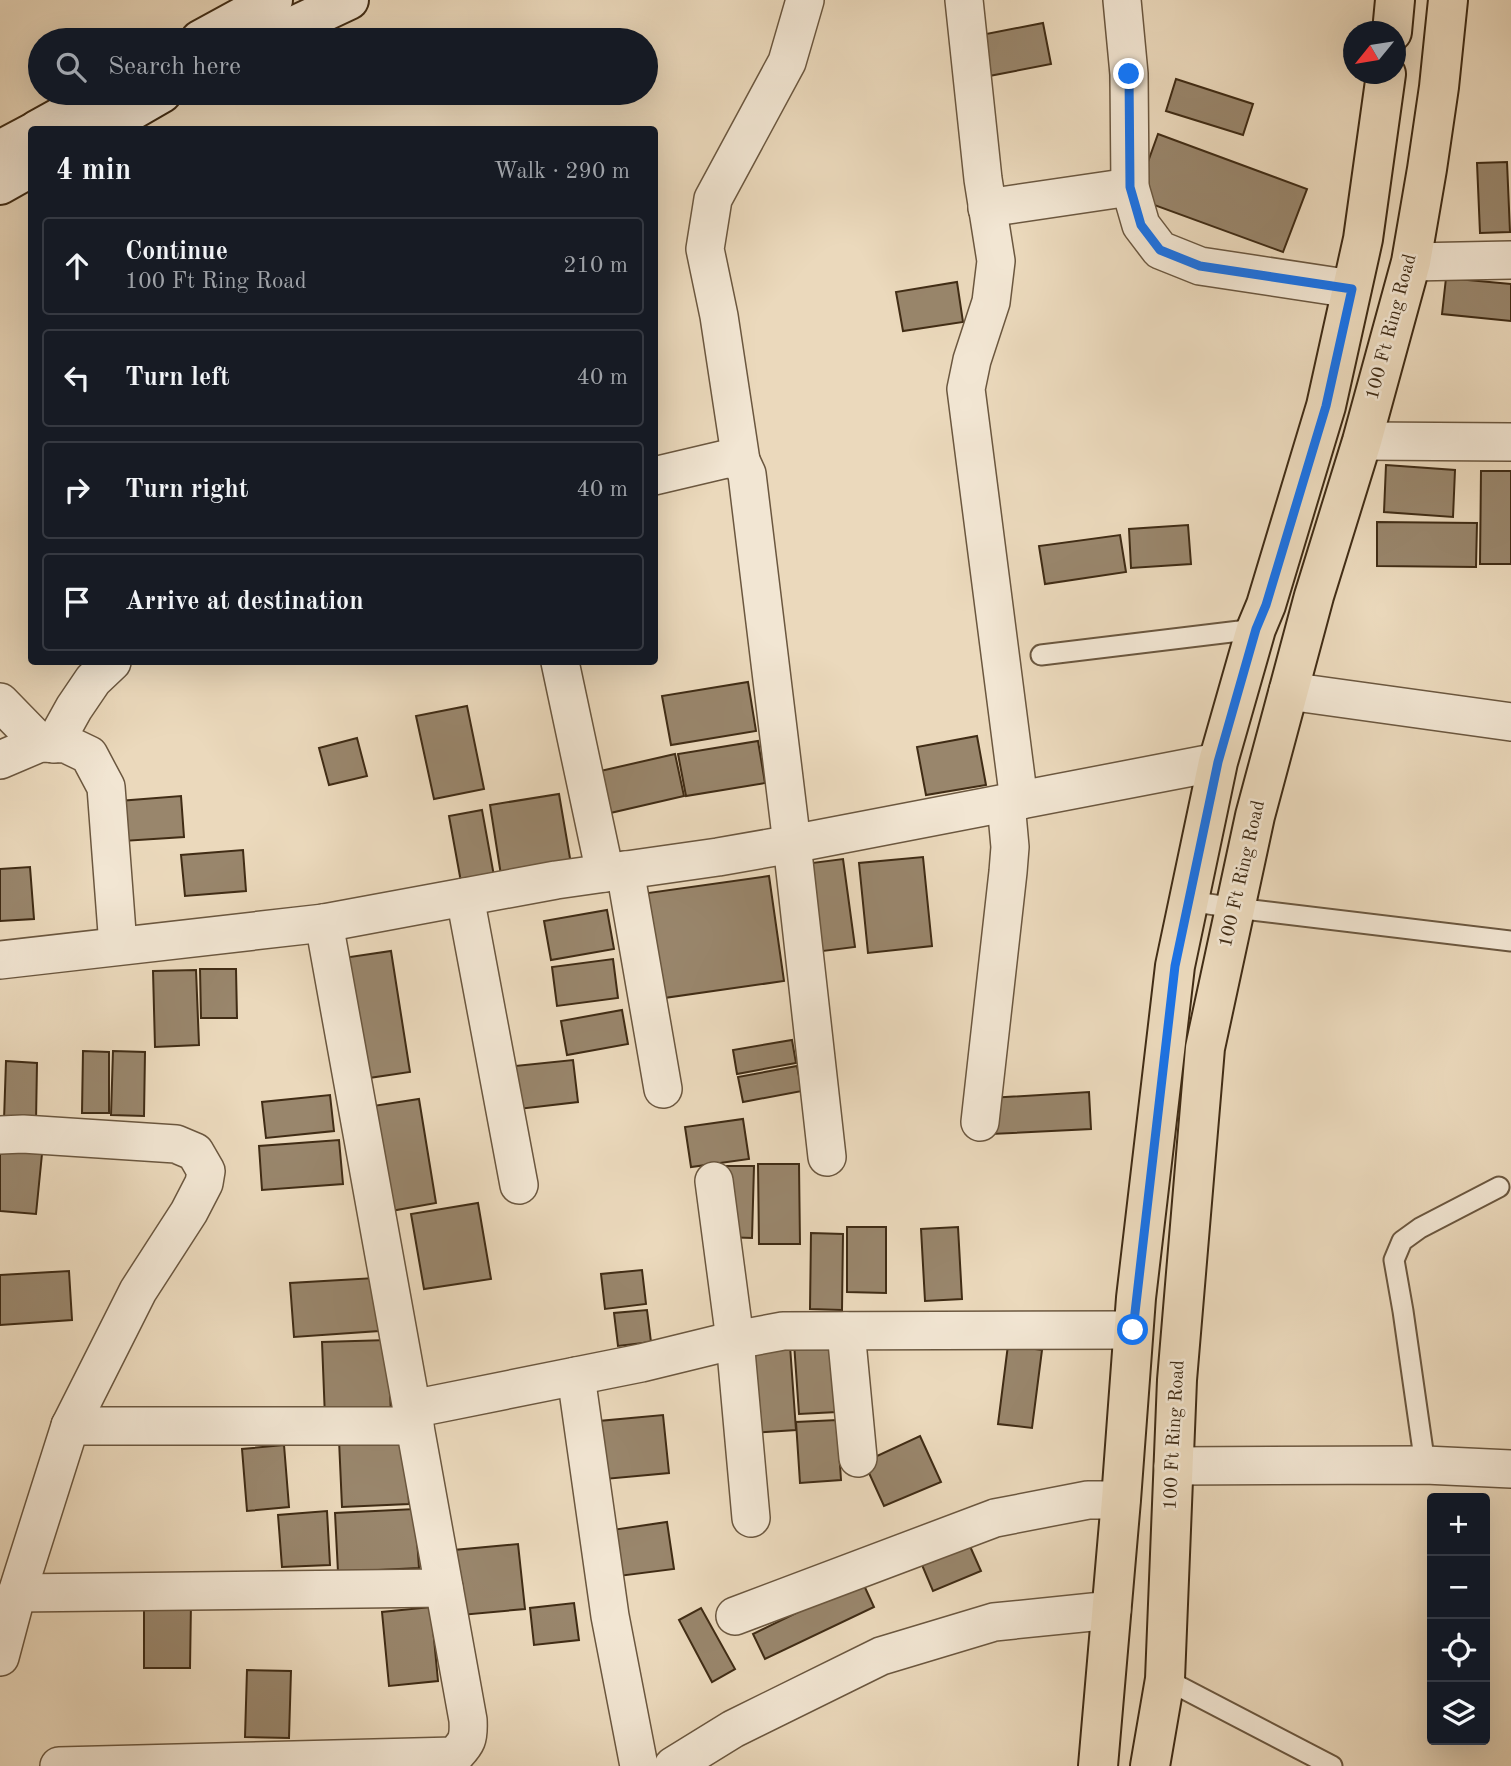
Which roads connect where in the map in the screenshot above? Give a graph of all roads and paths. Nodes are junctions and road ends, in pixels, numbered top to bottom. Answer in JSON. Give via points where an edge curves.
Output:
{"nodes":[{"id":1,"x":273,"y":0,"type":"edge"},
{"id":2,"x":349,"y":0,"type":"edge"},
{"id":3,"x":805,"y":0,"type":"edge"},
{"id":4,"x":964,"y":0,"type":"edge"},
{"id":5,"x":1122,"y":0,"type":"edge"},
{"id":6,"x":1395,"y":0,"type":"edge"},
{"id":7,"x":1448,"y":0,"type":"edge"},
{"id":8,"x":1393,"y":21,"type":"edge"},
{"id":9,"x":222,"y":28,"type":"edge"},
{"id":10,"x":290,"y":28,"type":"edge"},
{"id":11,"x":1385,"y":84,"type":"edge"},
{"id":12,"x":82,"y":105,"type":"edge"},
{"id":13,"x":141,"y":105,"type":"edge"},
{"id":14,"x":44,"y":126,"type":"edge"},
{"id":15,"x":105,"y":126,"type":"edge"},
{"id":16,"x":28,"y":134,"type":"edge"},
{"id":17,"x":0,"y":150,"type":"edge"},
{"id":18,"x":28,"y":169,"type":"edge"},
{"id":19,"x":0,"y":186,"type":"edge"},
{"id":20,"x":1130,"y":187,"type":"junction"},
{"id":21,"x":987,"y":208,"type":"junction"},
{"id":22,"x":1511,"y":260,"type":"edge"},
{"id":23,"x":1411,"y":262,"type":"junction"},
{"id":24,"x":1352,"y":289,"type":"junction"},
{"id":25,"x":1363,"y":441,"type":"junction"},
{"id":26,"x":1511,"y":442,"type":"edge"},
{"id":27,"x":741,"y":461,"type":"junction"},
{"id":28,"x":658,"y":475,"type":"edge"},
{"id":29,"x":1256,"y":629,"type":"junction"},
{"id":30,"x":1041,"y":655,"type":"dead end"},
{"id":31,"x":109,"y":665,"type":"edge"},
{"id":32,"x":561,"y":665,"type":"edge"},
{"id":33,"x":1288,"y":691,"type":"junction"},
{"id":34,"x":0,"y":702,"type":"edge"},
{"id":35,"x":1511,"y":723,"type":"edge"},
{"id":36,"x":47,"y":743,"type":"junction"},
{"id":37,"x":0,"y":760,"type":"edge"},
{"id":38,"x":1218,"y":762,"type":"junction"},
{"id":39,"x":1013,"y":802,"type":"junction"},
{"id":40,"x":793,"y":844,"type":"junction"},
{"id":41,"x":615,"y":871,"type":"junction"},
{"id":42,"x":465,"y":897,"type":"junction"},
{"id":43,"x":1189,"y":901,"type":"junction"},
{"id":44,"x":1235,"y":908,"type":"junction"},
{"id":45,"x":324,"y":923,"type":"junction"},
{"id":46,"x":1511,"y":941,"type":"edge"},
{"id":47,"x":118,"y":946,"type":"junction"},
{"id":48,"x":0,"y":960,"type":"edge"},
{"id":49,"x":663,"y":1090,"type":"dead end"},
{"id":50,"x":980,"y":1122,"type":"dead end"},
{"id":51,"x":0,"y":1135,"type":"edge"},
{"id":52,"x":827,"y":1157,"type":"dead end"},
{"id":53,"x":714,"y":1181,"type":"dead end"},
{"id":54,"x":519,"y":1185,"type":"dead end"},
{"id":55,"x":1499,"y":1188,"type":"dead end"},
{"id":56,"x":1133,"y":1330,"type":"junction"},
{"id":57,"x":846,"y":1331,"type":"junction"},
{"id":58,"x":735,"y":1340,"type":"junction"},
{"id":59,"x":576,"y":1376,"type":"junction"},
{"id":60,"x":413,"y":1417,"type":"junction"},
{"id":61,"x":70,"y":1426,"type":"junction"},
{"id":62,"x":858,"y":1458,"type":"dead end"},
{"id":63,"x":1425,"y":1465,"type":"junction"},
{"id":64,"x":1173,"y":1466,"type":"junction"},
{"id":65,"x":1511,"y":1469,"type":"edge"},
{"id":66,"x":1121,"y":1500,"type":"junction"},
{"id":67,"x":751,"y":1518,"type":"dead end"},
{"id":68,"x":444,"y":1588,"type":"junction"},
{"id":69,"x":17,"y":1593,"type":"junction"},
{"id":70,"x":1112,"y":1610,"type":"junction"},
{"id":71,"x":735,"y":1616,"type":"dead end"},
{"id":72,"x":0,"y":1657,"type":"edge"},
{"id":73,"x":1165,"y":1679,"type":"junction"},
{"id":74,"x":59,"y":1766,"type":"edge"},
{"id":75,"x":639,"y":1766,"type":"edge"},
{"id":76,"x":673,"y":1766,"type":"edge"},
{"id":77,"x":1098,"y":1766,"type":"edge"},
{"id":78,"x":1150,"y":1766,"type":"edge"},
{"id":79,"x":1332,"y":1766,"type":"edge"}],
"edges":[{"from":1,"to":9,"type":"street"},
{"from":2,"to":10,"type":"street"},
{"from":3,"to":27,"type":"street","via":[[787,62],[713,199],[705,249]]},
{"from":4,"to":21,"type":"street"},
{"from":5,"to":20,"type":"street","via":[[1129,74]]},
{"from":6,"to":8,"type":"main road"},
{"from":7,"to":23,"type":"main road","name":"100 Ft Ring Road"},
{"from":11,"to":24,"type":"main road"},
{"from":12,"to":14,"type":"street"},
{"from":13,"to":15,"type":"street"},
{"from":16,"to":17,"type":"street"},
{"from":18,"to":19,"type":"street"},
{"from":20,"to":21,"type":"street"},
{"from":20,"to":24,"type":"street","via":[[1141,225],[1160,250],[1200,266]]},
{"from":21,"to":39,"type":"street","via":[[996,261],[991,302],[966,389]]},
{"from":22,"to":23,"type":"street"},
{"from":23,"to":25,"type":"main road","name":"100 Ft Ring Road"},
{"from":24,"to":29,"type":"main road","via":[[1326,406]]},
{"from":25,"to":26,"type":"street"},
{"from":25,"to":33,"type":"main road","name":"100 Ft Ring Road"},
{"from":27,"to":28,"type":"street","via":[[726,459]]},
{"from":27,"to":40,"type":"street","via":[[747,474]]},
{"from":29,"to":30,"type":"lane"},
{"from":29,"to":38,"type":"main road"},
{"from":31,"to":36,"type":"street"},
{"from":32,"to":41,"type":"street"},
{"from":33,"to":35,"type":"street"},
{"from":33,"to":44,"type":"main road","name":"100 Ft Ring Road"},
{"from":34,"to":36,"type":"street"},
{"from":36,"to":37,"type":"street"},
{"from":36,"to":47,"type":"street","via":[[66,744],[89,755],[106,787]]},
{"from":38,"to":39,"type":"street"},
{"from":38,"to":43,"type":"main road"},
{"from":39,"to":40,"type":"street"},
{"from":39,"to":50,"type":"street"},
{"from":40,"to":41,"type":"street"},
{"from":40,"to":52,"type":"street"},
{"from":41,"to":42,"type":"street"},
{"from":41,"to":49,"type":"street"},
{"from":42,"to":45,"type":"street"},
{"from":42,"to":54,"type":"street"},
{"from":43,"to":44,"type":"lane"},
{"from":43,"to":56,"type":"main road","via":[[1175,966]]},
{"from":44,"to":46,"type":"lane"},
{"from":44,"to":64,"type":"main road","name":"100 Ft Ring Road","via":[[1205,1048]]},
{"from":45,"to":47,"type":"street"},
{"from":45,"to":60,"type":"street"},
{"from":47,"to":48,"type":"street"},
{"from":51,"to":61,"type":"street","via":[[176,1144],[195,1152],[206,1171],[189,1212],[138,1291]]},
{"from":53,"to":58,"type":"street"},
{"from":55,"to":63,"type":"lane","via":[[1420,1228],[1402,1241],[1394,1260]]},
{"from":56,"to":57,"type":"street"},
{"from":56,"to":66,"type":"main road"},
{"from":57,"to":58,"type":"street","via":[[783,1331]]},
{"from":57,"to":62,"type":"street"},
{"from":58,"to":59,"type":"street"},
{"from":58,"to":67,"type":"street"},
{"from":59,"to":60,"type":"street"},
{"from":59,"to":75,"type":"street","via":[[610,1616]]},
{"from":60,"to":61,"type":"street"},
{"from":60,"to":68,"type":"street"},
{"from":61,"to":69,"type":"street"},
{"from":63,"to":64,"type":"street"},
{"from":63,"to":65,"type":"street"},
{"from":64,"to":73,"type":"main road","name":"100 Ft Ring Road"},
{"from":66,"to":70,"type":"main road"},
{"from":66,"to":71,"type":"street","via":[[1088,1500],[995,1518]]},
{"from":68,"to":69,"type":"street"},
{"from":68,"to":74,"type":"street","via":[[468,1720],[465,1745],[454,1756]]},
{"from":69,"to":72,"type":"street"},
{"from":70,"to":76,"type":"street","via":[[994,1622],[881,1656],[733,1728]]},
{"from":70,"to":77,"type":"main road"},
{"from":73,"to":78,"type":"main road","name":"100 Ft Ring Road"},
{"from":73,"to":79,"type":"lane"}]}
